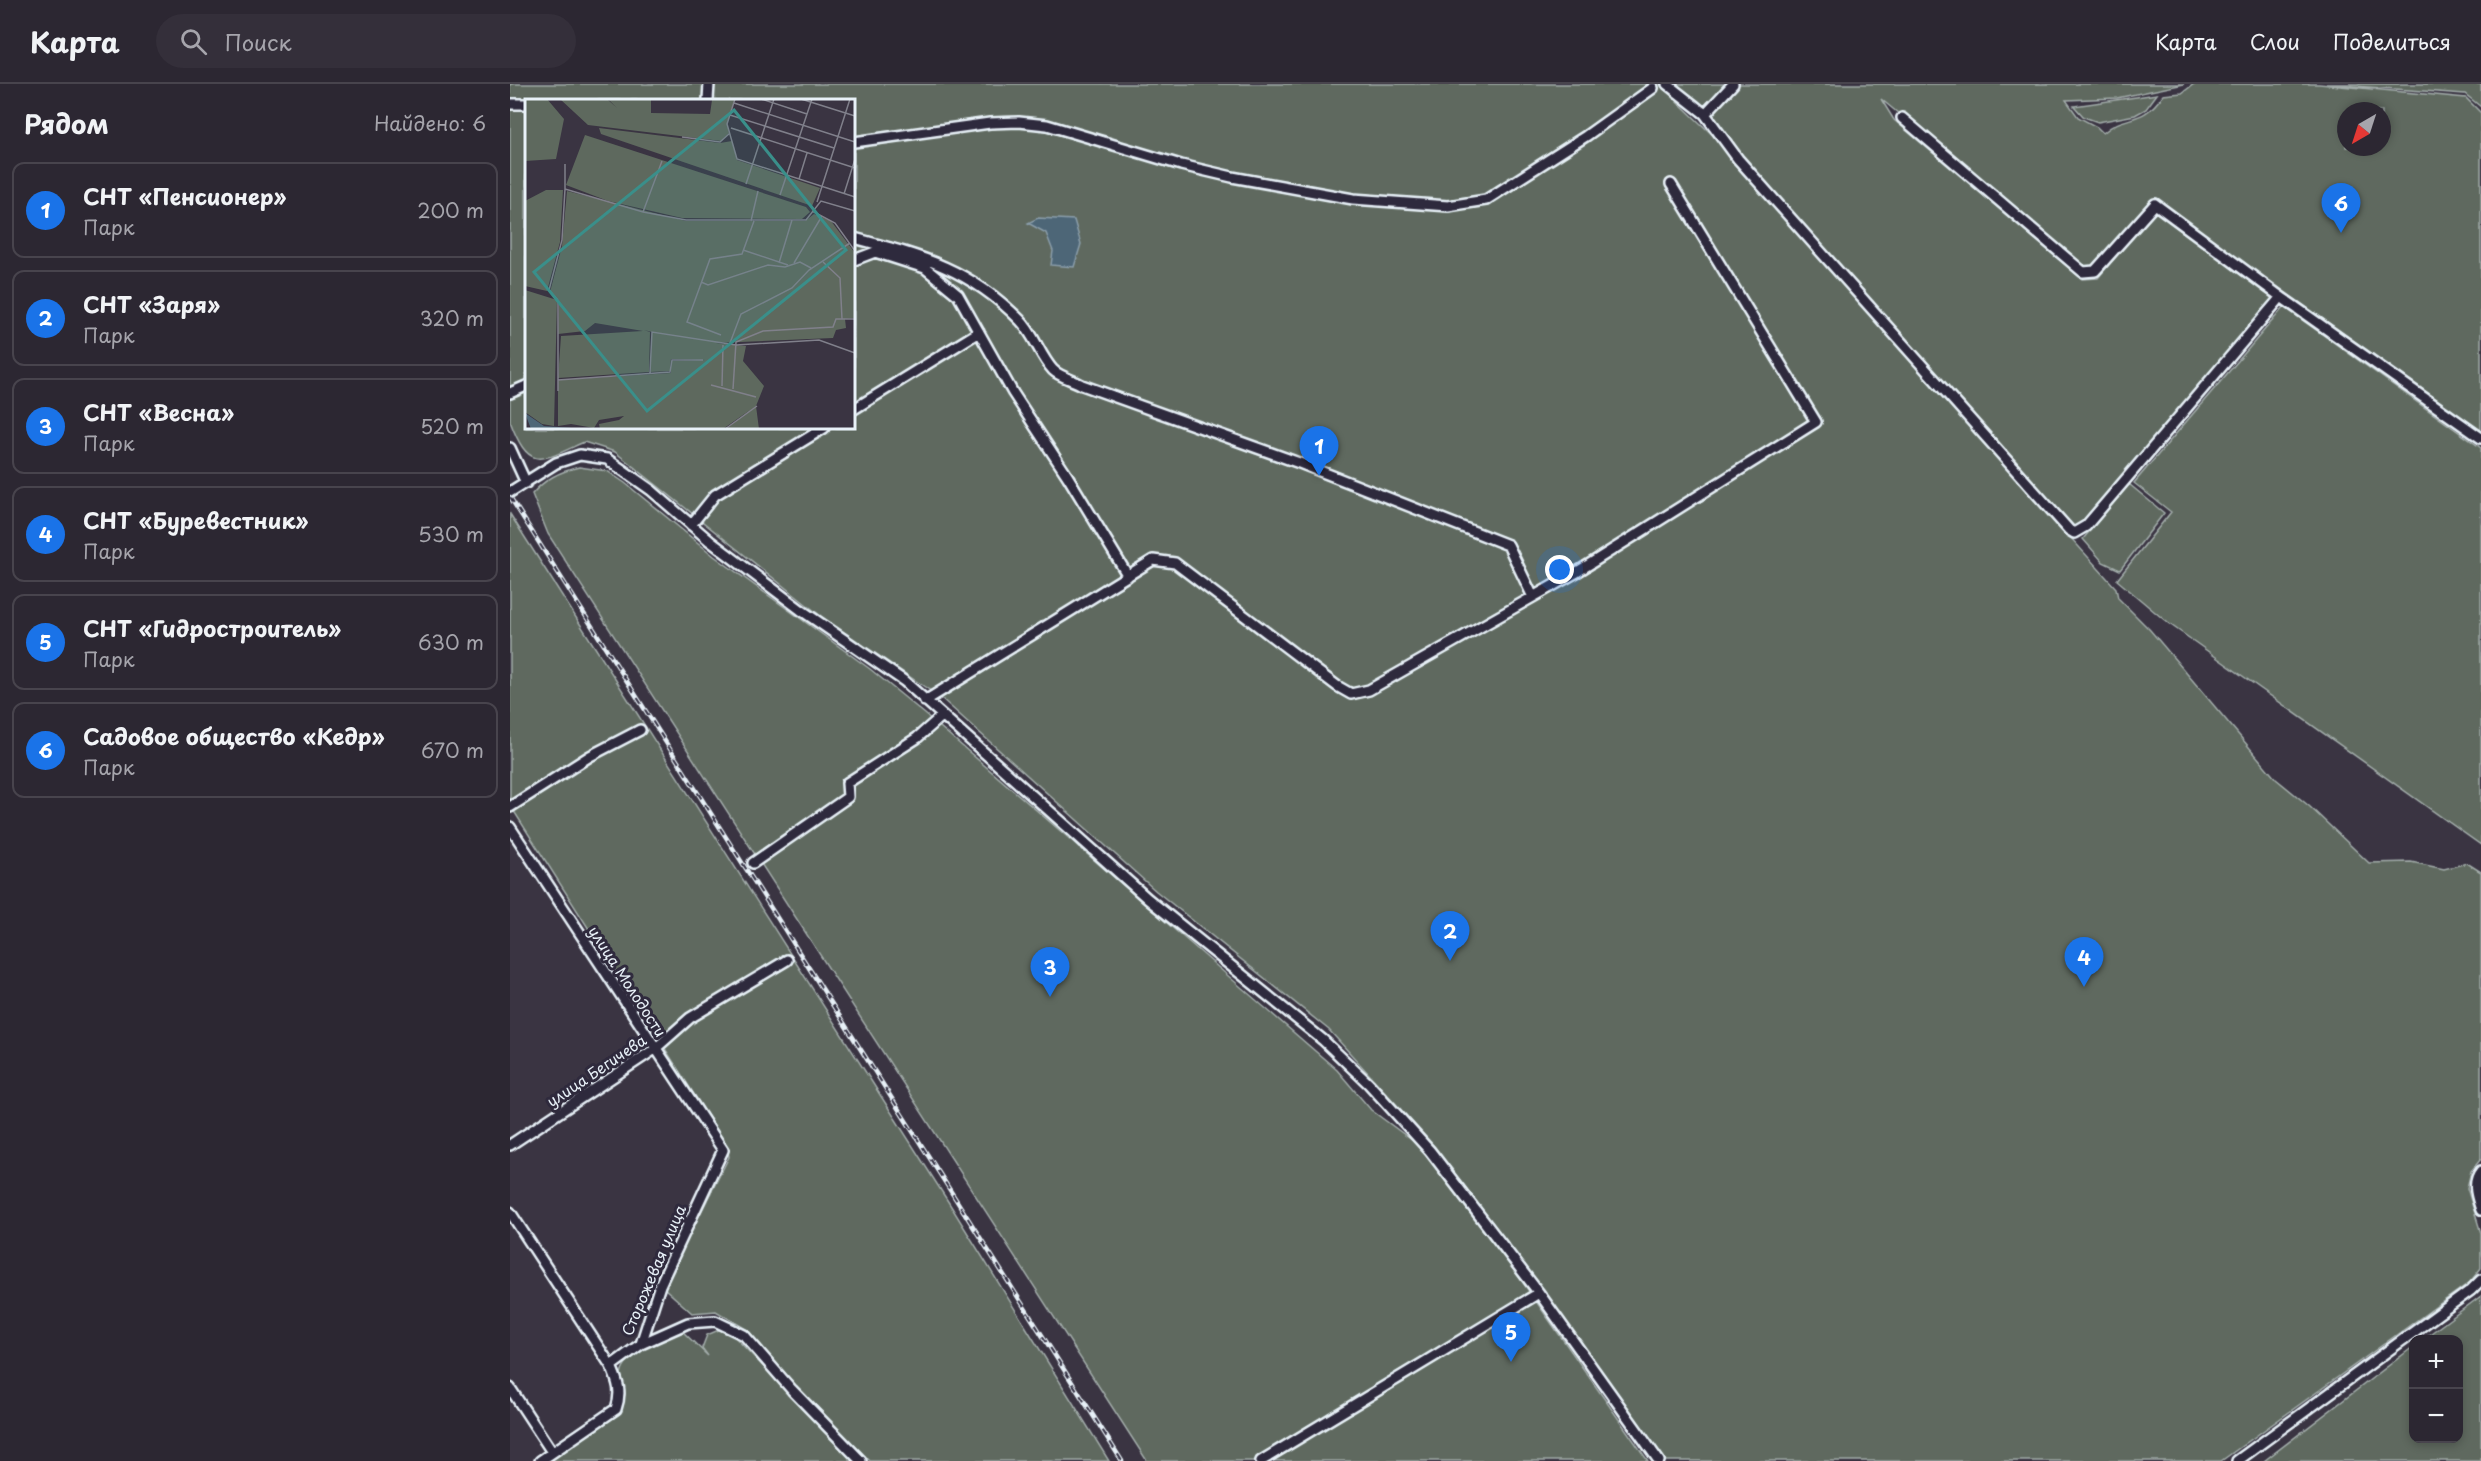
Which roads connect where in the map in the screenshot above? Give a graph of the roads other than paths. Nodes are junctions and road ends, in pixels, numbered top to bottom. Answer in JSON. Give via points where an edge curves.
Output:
{"nodes":[{"id":1,"x":709,"y":84,"type":"edge"},
{"id":2,"x":1666,"y":84,"type":"edge"},
{"id":3,"x":1733,"y":84,"type":"edge"},
{"id":4,"x":1653,"y":88,"type":"dead end"},
{"id":5,"x":708,"y":99,"type":"edge"},
{"id":6,"x":1705,"y":114,"type":"junction"},
{"id":7,"x":1902,"y":118,"type":"dead end"},
{"id":8,"x":855,"y":142,"type":"edge"},
{"id":9,"x":1671,"y":184,"type":"dead end"},
{"id":10,"x":855,"y":238,"type":"edge"},
{"id":11,"x":855,"y":260,"type":"edge"},
{"id":12,"x":2281,"y":297,"type":"junction"},
{"id":13,"x":979,"y":332,"type":"junction"},
{"id":14,"x":525,"y":386,"type":"edge"},
{"id":15,"x":510,"y":393,"type":"edge"},
{"id":16,"x":855,"y":408,"type":"edge"},
{"id":17,"x":822,"y":429,"type":"edge"},
{"id":18,"x":2481,"y":438,"type":"edge"},
{"id":19,"x":510,"y":447,"type":"edge"},
{"id":20,"x":526,"y":483,"type":"junction"},
{"id":21,"x":510,"y":492,"type":"edge"},
{"id":22,"x":691,"y":525,"type":"junction"},
{"id":23,"x":1128,"y":576,"type":"junction"},
{"id":24,"x":1533,"y":597,"type":"junction"},
{"id":25,"x":925,"y":702,"type":"junction"},
{"id":26,"x":942,"y":716,"type":"junction"},
{"id":27,"x":640,"y":730,"type":"dead end"},
{"id":28,"x":510,"y":807,"type":"edge"},
{"id":29,"x":510,"y":827,"type":"edge"},
{"id":30,"x":753,"y":863,"type":"dead end"},
{"id":31,"x":787,"y":960,"type":"dead end"},
{"id":32,"x":655,"y":1049,"type":"junction"},
{"id":33,"x":510,"y":1145,"type":"edge"},
{"id":34,"x":723,"y":1150,"type":"joint"},
{"id":35,"x":2481,"y":1171,"type":"edge"},
{"id":36,"x":2481,"y":1210,"type":"edge"},
{"id":37,"x":510,"y":1212,"type":"edge"},
{"id":38,"x":2481,"y":1280,"type":"edge"},
{"id":39,"x":1539,"y":1293,"type":"junction"},
{"id":40,"x":641,"y":1344,"type":"junction"},
{"id":41,"x":611,"y":1366,"type":"junction"},
{"id":42,"x":510,"y":1388,"type":"edge"},
{"id":43,"x":552,"y":1452,"type":"junction"},
{"id":44,"x":540,"y":1461,"type":"edge"},
{"id":45,"x":861,"y":1461,"type":"edge"},
{"id":46,"x":1261,"y":1461,"type":"edge"},
{"id":47,"x":1659,"y":1461,"type":"edge"},
{"id":48,"x":2236,"y":1461,"type":"edge"}],
"edges":[{"from":1,"to":5,"type":"street"},
{"from":2,"to":6,"type":"street"},
{"from":3,"to":6,"type":"street"},
{"from":4,"to":8,"type":"street","via":[[1486,200],[1448,206],[1353,199],[1232,177],[1037,124],[990,123]]},
{"from":6,"to":12,"type":"street","via":[[1738,159],[2074,533],[2086,526]]},
{"from":7,"to":12,"type":"street","via":[[2083,272],[2095,271],[2155,204]]},
{"from":9,"to":24,"type":"street","via":[[1816,422]]},
{"from":10,"to":24,"type":"street","via":[[921,256],[962,274],[992,294],[1022,322],[1054,371],[1073,380],[1508,545]]},
{"from":11,"to":13,"type":"street","via":[[875,252],[925,268],[958,295]]},
{"from":12,"to":18,"type":"street"},
{"from":13,"to":16,"type":"street"},
{"from":13,"to":23,"type":"street","via":[[1012,393]]},
{"from":14,"to":15,"type":"street"},
{"from":17,"to":22,"type":"street","via":[[715,495]]},
{"from":19,"to":20,"type":"street"},
{"from":20,"to":21,"type":"street"},
{"from":20,"to":22,"type":"street","via":[[556,463],[580,455],[607,459]]},
{"from":22,"to":25,"type":"street","via":[[801,610],[904,681]]},
{"from":23,"to":24,"type":"street","via":[[1153,560],[1175,562],[1351,694],[1369,690]]},
{"from":23,"to":25,"type":"street"},
{"from":25,"to":26,"type":"street"},
{"from":26,"to":30,"type":"street","via":[[917,738],[847,783],[848,797]]},
{"from":26,"to":39,"type":"street","via":[[1148,899],[1323,1040],[1369,1084],[1430,1151]]},
{"from":27,"to":28,"type":"street","via":[[590,756]]},
{"from":29,"to":32,"type":"street","name":"улица Молодости"},
{"from":31,"to":32,"type":"street","name":"улица Бегичева","via":[[690,1018]]},
{"from":32,"to":33,"type":"street","name":"улица Бегичева"},
{"from":32,"to":34,"type":"street","name":"улица Молодости"},
{"from":34,"to":40,"type":"street","name":"Сторожевая улица","via":[[660,1285]]},
{"from":35,"to":36,"type":"street","via":[[2475,1188]]},
{"from":37,"to":41,"type":"street"},
{"from":38,"to":48,"type":"street"},
{"from":39,"to":46,"type":"street"},
{"from":39,"to":47,"type":"street"},
{"from":40,"to":41,"type":"street","name":"Сторожевая улица"},
{"from":40,"to":45,"type":"street","via":[[688,1323],[715,1321],[744,1335]]},
{"from":41,"to":43,"type":"street","via":[[619,1384],[616,1409]]},
{"from":42,"to":43,"type":"street"},
{"from":43,"to":44,"type":"street"}]}
